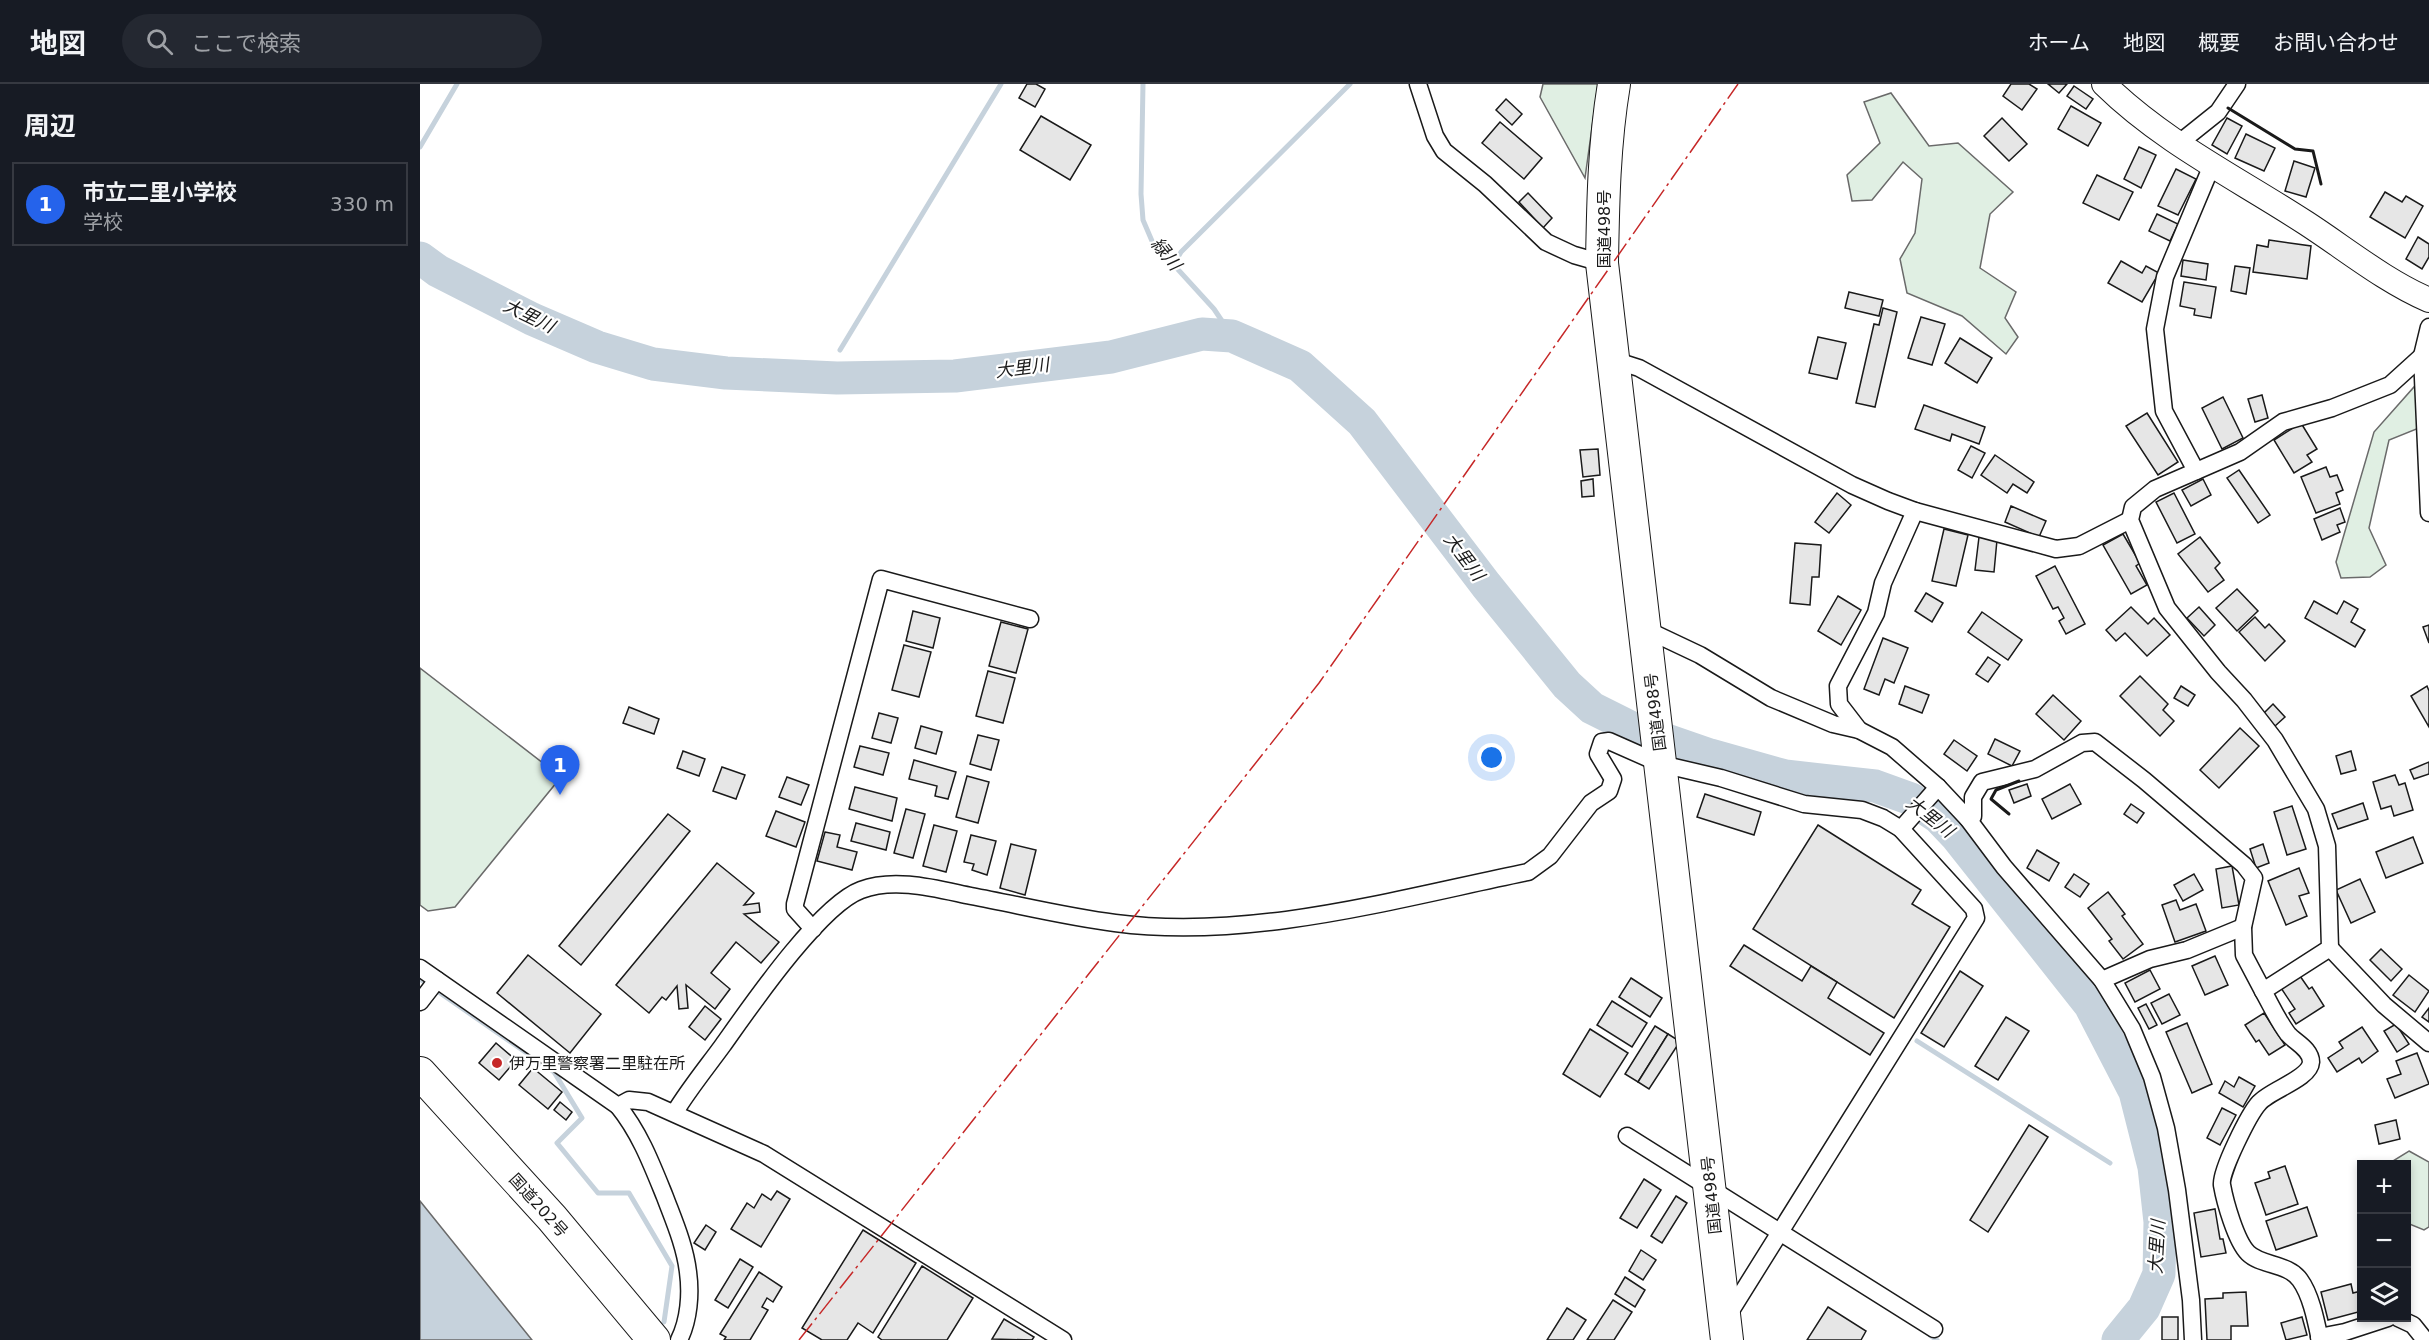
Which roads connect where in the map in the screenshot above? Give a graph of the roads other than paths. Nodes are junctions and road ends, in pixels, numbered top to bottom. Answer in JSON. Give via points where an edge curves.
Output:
{"nodes":[{"id":1,"x":1418,"y":84,"type":"edge"},
{"id":2,"x":1614,"y":84,"type":"edge"},
{"id":3,"x":2104,"y":84,"type":"edge"},
{"id":4,"x":2237,"y":84,"type":"edge"},
{"id":5,"x":2178,"y":144,"type":"junction"},
{"id":6,"x":2212,"y":165,"type":"junction"},
{"id":7,"x":1602,"y":264,"type":"junction"},
{"id":8,"x":2429,"y":300,"type":"edge"},
{"id":9,"x":2429,"y":327,"type":"edge"},
{"id":10,"x":2422,"y":356,"type":"junction"},
{"id":11,"x":1614,"y":360,"type":"junction"},
{"id":12,"x":2196,"y":471,"type":"junction"},
{"id":13,"x":1915,"y":511,"type":"junction"},
{"id":14,"x":2429,"y":513,"type":"edge"},
{"id":15,"x":2130,"y":520,"type":"junction"},
{"id":16,"x":1030,"y":619,"type":"dead end"},
{"id":17,"x":1645,"y":629,"type":"junction"},
{"id":18,"x":1859,"y":730,"type":"junction"},
{"id":19,"x":1661,"y":764,"type":"junction"},
{"id":20,"x":1938,"y":788,"type":"junction"},
{"id":21,"x":1968,"y":819,"type":"junction"},
{"id":22,"x":1901,"y":829,"type":"junction"},
{"id":23,"x":2243,"y":927,"type":"junction"},
{"id":24,"x":813,"y":929,"type":"junction"},
{"id":25,"x":2330,"y":948,"type":"junction"},
{"id":26,"x":420,"y":969,"type":"edge"},
{"id":27,"x":437,"y":980,"type":"junction"},
{"id":28,"x":2102,"y":980,"type":"junction"},
{"id":29,"x":2263,"y":991,"type":"junction"},
{"id":30,"x":420,"y":1002,"type":"edge"},
{"id":31,"x":2429,"y":1043,"type":"edge"},
{"id":32,"x":420,"y":1074,"type":"edge"},
{"id":33,"x":618,"y":1106,"type":"junction"},
{"id":34,"x":675,"y":1112,"type":"junction"},
{"id":35,"x":1627,"y":1136,"type":"dead end"},
{"id":36,"x":1711,"y":1188,"type":"junction"},
{"id":37,"x":1781,"y":1232,"type":"junction"},
{"id":38,"x":2374,"y":1322,"type":"edge"},
{"id":39,"x":2407,"y":1322,"type":"edge"},
{"id":40,"x":1934,"y":1329,"type":"dead end"},
{"id":41,"x":1722,"y":1334,"type":"edge"},
{"id":42,"x":2320,"y":1338,"type":"edge"},
{"id":43,"x":654,"y":1340,"type":"edge"},
{"id":44,"x":679,"y":1340,"type":"edge"},
{"id":45,"x":1063,"y":1340,"type":"edge"},
{"id":46,"x":2193,"y":1340,"type":"edge"},
{"id":47,"x":2425,"y":1340,"type":"edge"}],
"edges":[{"from":1,"to":7,"type":"street","via":[[1444,151],[1546,242]]},
{"from":2,"to":7,"type":"highway","name":"国道498号","via":[[1607,129]]},
{"from":3,"to":5,"type":"street"},
{"from":4,"to":5,"type":"street","via":[[2218,112]]},
{"from":5,"to":6,"type":"street"},
{"from":6,"to":8,"type":"street","via":[[2406,291]]},
{"from":6,"to":12,"type":"street","via":[[2165,277],[2155,329],[2164,411]]},
{"from":7,"to":11,"type":"highway","name":"国道498号"},
{"from":9,"to":10,"type":"street"},
{"from":10,"to":12,"type":"street","via":[[2390,385],[2283,422],[2240,452]]},
{"from":10,"to":14,"type":"street"},
{"from":11,"to":13,"type":"street","via":[[1639,368],[1852,485]]},
{"from":11,"to":17,"type":"highway","name":"国道498号"},
{"from":12,"to":15,"type":"street","via":[[2155,489],[2133,507]]},
{"from":13,"to":15,"type":"street","via":[[2056,549],[2079,546]]},
{"from":13,"to":18,"type":"street","via":[[1883,583],[1876,613],[1838,686],[1839,704]]},
{"from":15,"to":25,"type":"street","via":[[2167,608],[2275,740],[2316,808],[2327,846]]},
{"from":16,"to":24,"type":"street","via":[[881,579],[795,904]]},
{"from":17,"to":18,"type":"street","via":[[1700,655],[1771,698],[1833,724]]},
{"from":17,"to":19,"type":"highway","name":"国道498号"},
{"from":18,"to":20,"type":"street","via":[[1892,747]]},
{"from":19,"to":22,"type":"street","via":[[1804,804],[1862,810]]},
{"from":19,"to":24,"type":"street","via":[[1609,741],[1602,742],[1598,754],[1613,779],[1609,791],[1591,803],[1550,855],[1528,872],[1286,921],[1204,927],[1116,923],[926,887],[888,884],[861,890],[840,902]]},
{"from":19,"to":36,"type":"highway","name":"国道498号"},
{"from":20,"to":21,"type":"street"},
{"from":20,"to":22,"type":"street"},
{"from":21,"to":23,"type":"street","via":[[1973,816],[1973,797],[1982,782],[2035,769],[2082,743],[2095,742],[2254,878]]},
{"from":21,"to":28,"type":"street","via":[[2004,867]]},
{"from":22,"to":37,"type":"street","via":[[1974,909],[1976,918]]},
{"from":23,"to":28,"type":"street"},
{"from":23,"to":29,"type":"street","via":[[2244,955]]},
{"from":24,"to":34,"type":"street","via":[[760,993]]},
{"from":25,"to":29,"type":"street"},
{"from":25,"to":31,"type":"street","via":[[2384,1005]]},
{"from":26,"to":27,"type":"street"},
{"from":27,"to":30,"type":"street"},
{"from":27,"to":33,"type":"street"},
{"from":28,"to":46,"type":"street","via":[[2132,1029],[2152,1077],[2166,1128],[2186,1256]]},
{"from":29,"to":42,"type":"street","via":[[2289,1035],[2308,1053],[2311,1062],[2299,1078],[2258,1103],[2238,1138],[2221,1182],[2239,1239],[2248,1254],[2288,1270],[2299,1279]]},
{"from":32,"to":43,"type":"highway","name":"国道202号","via":[[552,1218]]},
{"from":33,"to":34,"type":"street","via":[[629,1100],[648,1102]]},
{"from":33,"to":44,"type":"street","via":[[646,1150],[680,1235],[688,1272],[688,1309]]},
{"from":34,"to":45,"type":"street","via":[[764,1154]]},
{"from":35,"to":36,"type":"street"},
{"from":36,"to":37,"type":"street"},
{"from":36,"to":41,"type":"highway","name":"国道498号"},
{"from":37,"to":40,"type":"street"},
{"from":37,"to":41,"type":"street"},
{"from":38,"to":42,"type":"street"},
{"from":39,"to":47,"type":"street"}]}
